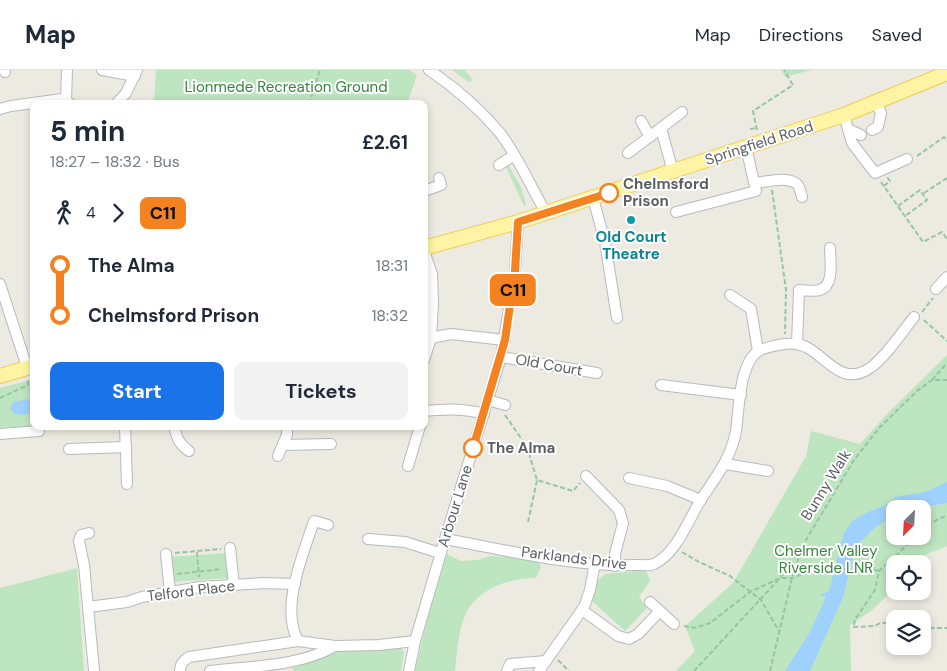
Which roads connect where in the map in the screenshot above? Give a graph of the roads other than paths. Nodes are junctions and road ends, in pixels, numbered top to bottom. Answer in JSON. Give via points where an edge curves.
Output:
{"nodes":[{"id":1,"x":67,"y":70,"type":"edge"},
{"id":2,"x":102,"y":70,"type":"edge"},
{"id":3,"x":429,"y":70,"type":"edge"},
{"id":4,"x":136,"y":73,"type":"edge"},
{"id":5,"x":947,"y":73,"type":"edge"},
{"id":6,"x":49,"y":100,"type":"edge"},
{"id":7,"x":66,"y":100,"type":"edge"},
{"id":8,"x":69,"y":100,"type":"edge"},
{"id":9,"x":120,"y":100,"type":"edge"},
{"id":10,"x":876,"y":102,"type":"junction"},
{"id":11,"x":30,"y":103,"type":"edge"},
{"id":12,"x":0,"y":110,"type":"edge"},
{"id":13,"x":682,"y":112,"type":"dead end"},
{"id":14,"x":844,"y":114,"type":"junction"},
{"id":15,"x":641,"y":121,"type":"dead end"},
{"id":16,"x":661,"y":128,"type":"junction"},
{"id":17,"x":848,"y":129,"type":"junction"},
{"id":18,"x":872,"y":130,"type":"dead end"},
{"id":19,"x":861,"y":135,"type":"dead end"},
{"id":20,"x":650,"y":137,"type":"junction"},
{"id":21,"x":752,"y":145,"type":"junction"},
{"id":22,"x":628,"y":153,"type":"dead end"},
{"id":23,"x":513,"y":156,"type":"junction"},
{"id":24,"x":907,"y":159,"type":"dead end"},
{"id":25,"x":499,"y":165,"type":"dead end"},
{"id":26,"x":673,"y":172,"type":"junction"},
{"id":27,"x":439,"y":178,"type":"dead end"},
{"id":28,"x":755,"y":187,"type":"junction"},
{"id":29,"x":428,"y":189,"type":"edge"},
{"id":30,"x":802,"y":197,"type":"dead end"},
{"id":31,"x":593,"y":198,"type":"junction"},
{"id":32,"x":676,"y":212,"type":"dead end"},
{"id":33,"x":546,"y":213,"type":"junction"},
{"id":34,"x":518,"y":222,"type":"junction"},
{"id":35,"x":428,"y":248,"type":"edge"},
{"id":36,"x":830,"y":248,"type":"dead end"},
{"id":37,"x":428,"y":262,"type":"edge"},
{"id":38,"x":947,"y":277,"type":"edge"},
{"id":39,"x":0,"y":284,"type":"edge"},
{"id":40,"x":936,"y":289,"type":"road end"},
{"id":41,"x":730,"y":295,"type":"dead end"},
{"id":42,"x":914,"y":317,"type":"dead end"},
{"id":43,"x":617,"y":318,"type":"dead end"},
{"id":44,"x":428,"y":333,"type":"edge"},
{"id":45,"x":428,"y":339,"type":"edge"},
{"id":46,"x":505,"y":340,"type":"junction"},
{"id":47,"x":797,"y":344,"type":"junction"},
{"id":48,"x":758,"y":351,"type":"junction"},
{"id":49,"x":501,"y":357,"type":"junction"},
{"id":50,"x":30,"y":366,"type":"edge"},
{"id":51,"x":597,"y":373,"type":"dead end"},
{"id":52,"x":0,"y":376,"type":"edge"},
{"id":53,"x":661,"y":385,"type":"dead end"},
{"id":54,"x":741,"y":395,"type":"junction"},
{"id":55,"x":488,"y":400,"type":"junction"},
{"id":56,"x":505,"y":405,"type":"road end"},
{"id":57,"x":428,"y":410,"type":"edge"},
{"id":58,"x":484,"y":414,"type":"junction"},
{"id":59,"x":125,"y":430,"type":"edge"},
{"id":60,"x":175,"y":430,"type":"edge"},
{"id":61,"x":287,"y":430,"type":"edge"},
{"id":62,"x":419,"y":430,"type":"edge"},
{"id":63,"x":39,"y":431,"type":"dead end"},
{"id":64,"x":0,"y":434,"type":"edge"},
{"id":65,"x":331,"y":444,"type":"dead end"},
{"id":66,"x":283,"y":445,"type":"junction"},
{"id":67,"x":126,"y":447,"type":"junction"},
{"id":68,"x":69,"y":449,"type":"dead end"},
{"id":69,"x":190,"y":451,"type":"dead end"},
{"id":70,"x":278,"y":456,"type":"dead end"},
{"id":71,"x":725,"y":464,"type":"junction"},
{"id":72,"x":408,"y":466,"type":"dead end"},
{"id":73,"x":768,"y":471,"type":"dead end"},
{"id":74,"x":586,"y":476,"type":"road end"},
{"id":75,"x":629,"y":478,"type":"dead end"},
{"id":76,"x":127,"y":484,"type":"dead end"},
{"id":77,"x":701,"y":500,"type":"junction"},
{"id":78,"x":328,"y":525,"type":"dead end"},
{"id":79,"x":89,"y":533,"type":"dead end"},
{"id":80,"x":444,"y":538,"type":"junction"},
{"id":81,"x":368,"y":539,"type":"dead end"},
{"id":82,"x":517,"y":540,"type":"dead end"},
{"id":83,"x":230,"y":548,"type":"road end"},
{"id":84,"x":514,"y":551,"type":"junction"},
{"id":85,"x":440,"y":553,"type":"junction"},
{"id":86,"x":166,"y":554,"type":"road end"},
{"id":87,"x":595,"y":563,"type":"junction"},
{"id":88,"x":615,"y":566,"type":"junction"},
{"id":89,"x":295,"y":584,"type":"junction"},
{"id":90,"x":234,"y":585,"type":"junction"},
{"id":91,"x":170,"y":592,"type":"junction"},
{"id":92,"x":650,"y":602,"type":"dead end"},
{"id":93,"x":88,"y":608,"type":"junction"},
{"id":94,"x":582,"y":610,"type":"junction"},
{"id":95,"x":660,"y":612,"type":"junction"},
{"id":96,"x":674,"y":624,"type":"road end"},
{"id":97,"x":298,"y":641,"type":"junction"},
{"id":98,"x":415,"y":641,"type":"junction"},
{"id":99,"x":335,"y":646,"type":"junction"},
{"id":100,"x":257,"y":647,"type":"junction"},
{"id":101,"x":548,"y":658,"type":"junction"},
{"id":102,"x":260,"y":665,"type":"junction"},
{"id":103,"x":94,"y":670,"type":"edge"},
{"id":104,"x":180,"y":671,"type":"edge"},
{"id":105,"x":210,"y":671,"type":"edge"},
{"id":106,"x":409,"y":671,"type":"edge"},
{"id":107,"x":507,"y":671,"type":"edge"},
{"id":108,"x":539,"y":671,"type":"edge"}],
"edges":[{"from":1,"to":8,"type":"street"},
{"from":2,"to":4,"type":"street"},
{"from":3,"to":23,"type":"street","via":[[476,105],[501,135]]},
{"from":4,"to":9,"type":"street"},
{"from":5,"to":10,"type":"main road","name":"Springfield Road"},
{"from":6,"to":7,"type":"street"},
{"from":10,"to":14,"type":"main road","name":"Springfield Road"},
{"from":10,"to":18,"type":"street","via":[[881,114],[878,128]]},
{"from":11,"to":12,"type":"street"},
{"from":13,"to":16,"type":"street"},
{"from":14,"to":17,"type":"street"},
{"from":14,"to":21,"type":"main road","name":"Springfield Road"},
{"from":15,"to":20,"type":"street"},
{"from":16,"to":20,"type":"street"},
{"from":16,"to":26,"type":"street"},
{"from":17,"to":19,"type":"street"},
{"from":17,"to":24,"type":"street","via":[[852,143],[875,174]]},
{"from":20,"to":22,"type":"street"},
{"from":21,"to":26,"type":"main road","name":"Springfield Road"},
{"from":21,"to":28,"type":"street"},
{"from":23,"to":25,"type":"street"},
{"from":23,"to":33,"type":"street"},
{"from":26,"to":31,"type":"main road","name":"Springfield Road"},
{"from":27,"to":29,"type":"street","via":[[442,185]]},
{"from":28,"to":30,"type":"street","via":[[784,180],[798,186]]},
{"from":28,"to":32,"type":"street"},
{"from":31,"to":33,"type":"main road","name":"Springfield Road"},
{"from":31,"to":43,"type":"street","via":[[605,242]]},
{"from":33,"to":34,"type":"main road","name":"Springfield Road"},
{"from":34,"to":35,"type":"main road","name":"Springfield Road"},
{"from":34,"to":46,"type":"street","name":"Arbour Lane"},
{"from":36,"to":47,"type":"street","via":[[827,284],[820,290],[799,290]]},
{"from":37,"to":44,"type":"street","via":[[432,274],[433,304]]},
{"from":38,"to":40,"type":"street"},
{"from":39,"to":50,"type":"street"},
{"from":41,"to":48,"type":"street","via":[[751,308]]},
{"from":42,"to":47,"type":"street","via":[[876,363],[853,375],[835,368]]},
{"from":45,"to":46,"type":"street","via":[[451,334]]},
{"from":46,"to":49,"type":"street","name":"Arbour Lane"},
{"from":47,"to":48,"type":"street"},
{"from":48,"to":54,"type":"street","name":"Parklands Drive","via":[[745,368]]},
{"from":49,"to":51,"type":"street","name":"Old Court"},
{"from":49,"to":55,"type":"street","name":"Arbour Lane"},
{"from":50,"to":52,"type":"main road"},
{"from":53,"to":54,"type":"street"},
{"from":54,"to":71,"type":"street","name":"Parklands Drive","via":[[735,434]]},
{"from":55,"to":56,"type":"street"},
{"from":55,"to":58,"type":"street","name":"Arbour Lane"},
{"from":57,"to":58,"type":"street","via":[[466,409]]},
{"from":58,"to":80,"type":"street","name":"Arbour Lane"},
{"from":59,"to":67,"type":"street"},
{"from":60,"to":69,"type":"street","via":[[181,446]]},
{"from":61,"to":66,"type":"street"},
{"from":62,"to":72,"type":"street"},
{"from":63,"to":64,"type":"street"},
{"from":65,"to":66,"type":"street"},
{"from":66,"to":70,"type":"street"},
{"from":67,"to":68,"type":"street"},
{"from":67,"to":76,"type":"street"},
{"from":71,"to":73,"type":"street"},
{"from":71,"to":77,"type":"street","name":"Parklands Drive"},
{"from":74,"to":88,"type":"street","via":[[619,510],[623,534],[615,554]]},
{"from":75,"to":77,"type":"street","via":[[667,486]]},
{"from":77,"to":88,"type":"street","name":"Parklands Drive","via":[[674,548],[653,565]]},
{"from":78,"to":89,"type":"street","via":[[314,522]]},
{"from":79,"to":93,"type":"street","via":[[81,535],[79,541]]},
{"from":80,"to":84,"type":"street","name":"Parklands Drive"},
{"from":80,"to":85,"type":"street","name":"Arbour Lane"},
{"from":81,"to":85,"type":"street","via":[[405,542]]},
{"from":82,"to":84,"type":"street"},
{"from":83,"to":90,"type":"street"},
{"from":84,"to":87,"type":"street","name":"Parklands Drive"},
{"from":85,"to":98,"type":"street","name":"Arbour Lane"},
{"from":86,"to":91,"type":"street"},
{"from":87,"to":88,"type":"street","name":"Parklands Drive"},
{"from":87,"to":94,"type":"street"},
{"from":89,"to":90,"type":"street","name":"Telford Place"},
{"from":89,"to":97,"type":"street","via":[[292,611]]},
{"from":90,"to":91,"type":"street","name":"Telford Place"},
{"from":91,"to":93,"type":"street","name":"Telford Place"},
{"from":92,"to":95,"type":"street"},
{"from":93,"to":103,"type":"street"},
{"from":94,"to":95,"type":"street","via":[[618,636],[630,639]]},
{"from":94,"to":101,"type":"street"},
{"from":95,"to":96,"type":"street"},
{"from":97,"to":99,"type":"street"},
{"from":97,"to":100,"type":"street"},
{"from":98,"to":99,"type":"street"},
{"from":98,"to":106,"type":"street","name":"Arbour Lane"},
{"from":99,"to":102,"type":"street","via":[[300,660]]},
{"from":100,"to":102,"type":"street"},
{"from":100,"to":104,"type":"street","via":[[189,657],[180,666]]},
{"from":101,"to":107,"type":"street","via":[[510,664]]},
{"from":101,"to":108,"type":"street"},
{"from":102,"to":105,"type":"street"}]}
